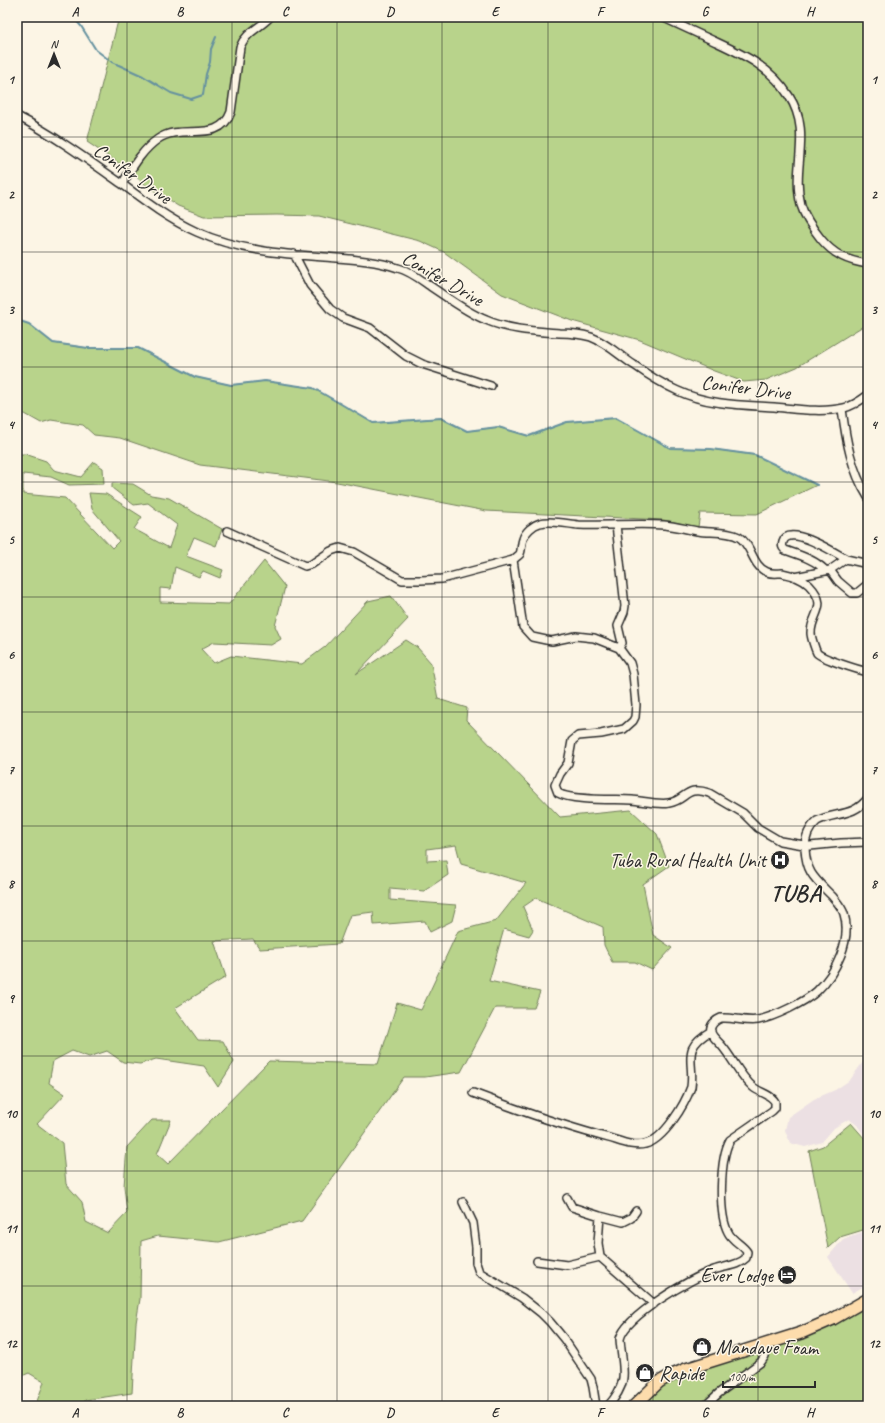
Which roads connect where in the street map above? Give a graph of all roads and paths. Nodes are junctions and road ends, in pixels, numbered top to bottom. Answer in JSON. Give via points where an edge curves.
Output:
{"nodes":[{"id":1,"x":270,"y":17,"type":"edge"},
{"id":2,"x":662,"y":17,"type":"edge"},
{"id":3,"x":17,"y":116,"type":"edge"},
{"id":4,"x":122,"y":184,"type":"junction"},
{"id":5,"x":294,"y":254,"type":"junction"},
{"id":6,"x":868,"y":264,"type":"edge"},
{"id":7,"x":491,"y":386,"type":"dead end"},
{"id":8,"x":868,"y":395,"type":"edge"},
{"id":9,"x":842,"y":409,"type":"junction"},
{"id":10,"x":868,"y":497,"type":"edge"},
{"id":11,"x":616,"y":525,"type":"junction"},
{"id":12,"x":227,"y":531,"type":"dead end"},
{"id":13,"x":846,"y":559,"type":"junction"},
{"id":14,"x":513,"y":560,"type":"junction"},
{"id":15,"x":868,"y":564,"type":"edge"},
{"id":16,"x":828,"y":570,"type":"junction"},
{"id":17,"x":795,"y":577,"type":"junction"},
{"id":18,"x":868,"y":584,"type":"edge"},
{"id":19,"x":619,"y":648,"type":"junction"},
{"id":20,"x":868,"y":672,"type":"edge"},
{"id":21,"x":868,"y":798,"type":"edge"},
{"id":22,"x":868,"y":842,"type":"edge"},
{"id":23,"x":805,"y":845,"type":"junction"},
{"id":24,"x":711,"y":1031,"type":"junction"},
{"id":25,"x":474,"y":1093,"type":"dead end"},
{"id":26,"x":567,"y":1198,"type":"dead end"},
{"id":27,"x":463,"y":1202,"type":"dead end"},
{"id":28,"x":636,"y":1211,"type":"dead end"},
{"id":29,"x":600,"y":1216,"type":"junction"},
{"id":30,"x":600,"y":1258,"type":"junction"},
{"id":31,"x":537,"y":1261,"type":"dead end"},
{"id":32,"x":868,"y":1299,"type":"edge"},
{"id":33,"x":654,"y":1304,"type":"junction"},
{"id":34,"x":767,"y":1344,"type":"junction"},
{"id":35,"x":596,"y":1406,"type":"edge"},
{"id":36,"x":608,"y":1406,"type":"edge"},
{"id":37,"x":634,"y":1406,"type":"edge"},
{"id":38,"x":705,"y":1406,"type":"edge"}],
"edges":[{"from":1,"to":4,"type":"street","via":[[247,35],[240,47],[228,120],[221,127],[208,131],[174,132],[158,138],[142,154]]},
{"from":2,"to":6,"type":"street","via":[[749,57],[764,67],[783,87],[798,114],[801,131],[801,205],[811,227],[824,242],[847,260]]},
{"from":3,"to":4,"type":"street","name":"Conifer Drive","via":[[32,123]]},
{"from":4,"to":5,"type":"street","name":"Conifer Drive","via":[[197,233],[222,242]]},
{"from":5,"to":7,"type":"street","via":[[310,285],[330,309],[343,318],[370,328],[406,356],[422,364]]},
{"from":5,"to":9,"type":"street","name":"Conifer Drive","via":[[351,259],[400,268],[418,277],[472,314],[501,327],[591,337],[659,382],[696,398],[809,410]]},
{"from":8,"to":9,"type":"street","name":"Conifer Drive"},
{"from":9,"to":10,"type":"street","via":[[848,452]]},
{"from":11,"to":14,"type":"street","via":[[540,523],[530,528],[523,539],[519,555]]},
{"from":11,"to":17,"type":"street","via":[[666,525],[735,536],[747,545],[760,567],[767,572]]},
{"from":11,"to":19,"type":"street","via":[[625,606],[618,626],[622,643]]},
{"from":12,"to":14,"type":"street","via":[[305,566],[336,549],[346,549],[402,580],[442,579]]},
{"from":13,"to":15,"type":"street"},
{"from":13,"to":16,"type":"street"},
{"from":13,"to":16,"type":"street","via":[[796,535],[784,539],[782,544],[785,550],[810,559]]},
{"from":14,"to":19,"type":"street","via":[[523,627],[532,637],[552,641],[570,637],[594,638]]},
{"from":16,"to":17,"type":"street"},
{"from":16,"to":18,"type":"street","via":[[852,593],[857,593]]},
{"from":17,"to":20,"type":"street","via":[[804,580],[816,594],[818,608],[811,633],[818,653]]},
{"from":19,"to":23,"type":"street","via":[[630,663],[633,674],[635,717],[624,729],[574,738],[568,764],[555,785],[558,793],[564,796],[666,803],[691,791],[703,791],[743,813],[758,828],[775,839]]},
{"from":21,"to":23,"type":"street","via":[[854,811],[817,821],[809,830]]},
{"from":22,"to":23,"type":"street"},
{"from":23,"to":24,"type":"street","via":[[808,868],[838,903],[844,915],[845,941],[833,970],[816,992],[779,1013],[751,1020],[721,1018],[714,1022]]},
{"from":24,"to":25,"type":"street","via":[[700,1039],[691,1051],[691,1087],[672,1122],[665,1132],[646,1144],[634,1145],[546,1120]]},
{"from":24,"to":33,"type":"street","via":[[749,1084],[775,1102],[772,1111],[730,1140],[724,1156],[724,1223],[732,1238],[745,1250],[747,1256],[741,1262],[714,1270],[686,1283]]},
{"from":26,"to":29,"type":"street","via":[[572,1207]]},
{"from":27,"to":35,"type":"street","via":[[473,1223],[479,1272],[522,1298],[550,1322],[591,1379]]},
{"from":28,"to":29,"type":"street","via":[[631,1218],[623,1222]]},
{"from":29,"to":30,"type":"street"},
{"from":30,"to":31,"type":"street","via":[[568,1265]]},
{"from":30,"to":33,"type":"street"},
{"from":32,"to":34,"type":"main road","via":[[801,1333]]},
{"from":33,"to":36,"type":"street","via":[[632,1321],[621,1334],[623,1384]]},
{"from":34,"to":37,"type":"main road","via":[[668,1376]]},
{"from":34,"to":38,"type":"street","via":[[761,1362]]}]}
